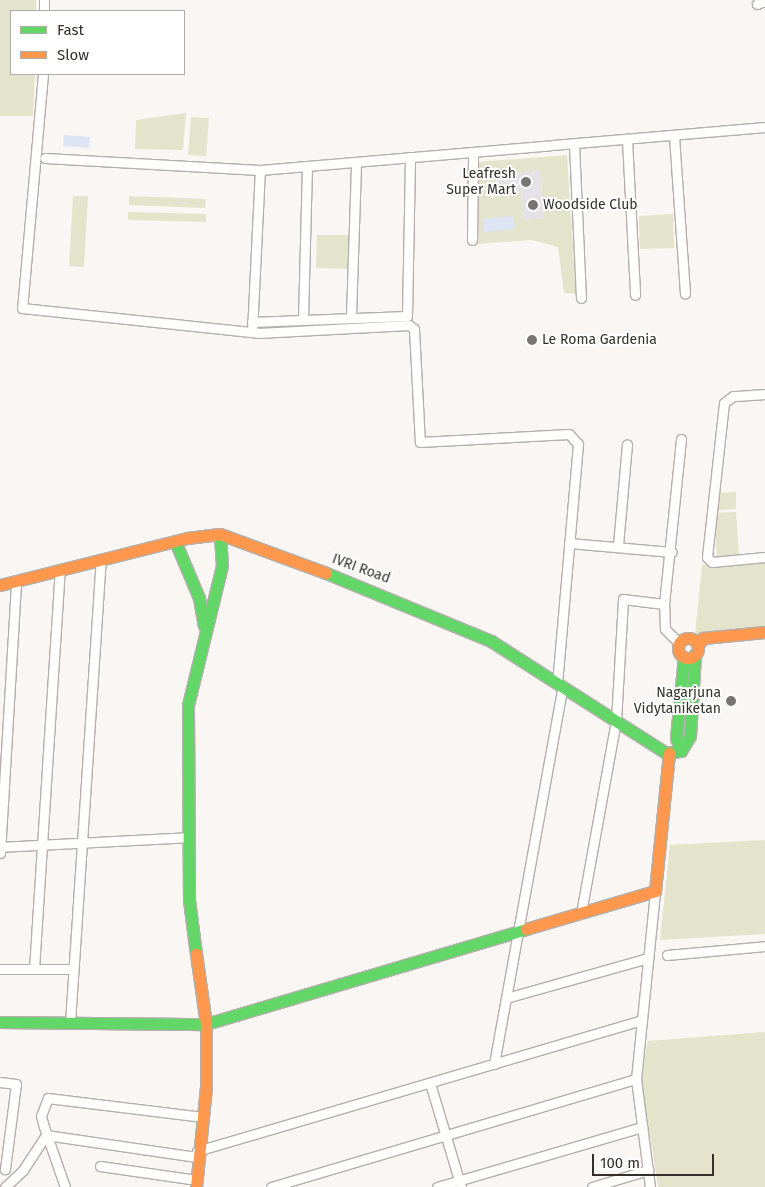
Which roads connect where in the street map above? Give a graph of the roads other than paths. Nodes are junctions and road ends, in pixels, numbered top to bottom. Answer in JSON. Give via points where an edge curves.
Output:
{"nodes":[{"id":1,"x":43,"y":75,"type":"edge"},
{"id":2,"x":765,"y":127,"type":"edge"},
{"id":3,"x":674,"y":136,"type":"junction"},
{"id":4,"x":627,"y":140,"type":"junction"},
{"id":5,"x":574,"y":144,"type":"junction"},
{"id":6,"x":473,"y":152,"type":"junction"},
{"id":7,"x":410,"y":157,"type":"junction"},
{"id":8,"x":46,"y":158,"type":"dead end"},
{"id":9,"x":356,"y":162,"type":"junction"},
{"id":10,"x":307,"y":166,"type":"junction"},
{"id":11,"x":260,"y":170,"type":"junction"},
{"id":12,"x":472,"y":240,"type":"dead end"},
{"id":13,"x":685,"y":294,"type":"dead end"},
{"id":14,"x":635,"y":295,"type":"dead end"},
{"id":15,"x":581,"y":298,"type":"dead end"},
{"id":16,"x":351,"y":316,"type":"junction"},
{"id":17,"x":303,"y":320,"type":"junction"},
{"id":18,"x":252,"y":322,"type":"junction"},
{"id":19,"x":252,"y":332,"type":"junction"},
{"id":20,"x":765,"y":394,"type":"edge"},
{"id":21,"x":681,"y":439,"type":"dead end"},
{"id":22,"x":627,"y":444,"type":"dead end"},
{"id":23,"x":220,"y":534,"type":"junction"},
{"id":24,"x":175,"y":541,"type":"junction"},
{"id":25,"x":569,"y":544,"type":"junction"},
{"id":26,"x":618,"y":545,"type":"junction"},
{"id":27,"x":672,"y":552,"type":"junction"},
{"id":28,"x":765,"y":557,"type":"edge"},
{"id":29,"x":101,"y":559,"type":"junction"},
{"id":30,"x":60,"y":570,"type":"junction"},
{"id":31,"x":16,"y":581,"type":"junction"},
{"id":32,"x":0,"y":585,"type":"edge"},
{"id":33,"x":214,"y":594,"type":"junction"},
{"id":34,"x":198,"y":596,"type":"junction"},
{"id":35,"x":664,"y":604,"type":"junction"},
{"id":36,"x":204,"y":631,"type":"junction"},
{"id":37,"x":765,"y":632,"type":"edge"},
{"id":38,"x":679,"y":643,"type":"junction"},
{"id":39,"x":692,"y":652,"type":"junction"},
{"id":40,"x":560,"y":684,"type":"junction"},
{"id":41,"x":616,"y":721,"type":"junction"},
{"id":42,"x":675,"y":752,"type":"junction"},
{"id":43,"x":188,"y":837,"type":"junction"},
{"id":44,"x":81,"y":842,"type":"junction"},
{"id":45,"x":40,"y":844,"type":"junction"},
{"id":46,"x":0,"y":847,"type":"edge"},
{"id":47,"x":0,"y":853,"type":"edge"},
{"id":48,"x":655,"y":891,"type":"junction"},
{"id":49,"x":581,"y":913,"type":"junction"},
{"id":50,"x":518,"y":931,"type":"junction"},
{"id":51,"x":765,"y":946,"type":"edge"},
{"id":52,"x":667,"y":955,"type":"dead end"},
{"id":53,"x":648,"y":958,"type":"junction"},
{"id":54,"x":0,"y":969,"type":"edge"},
{"id":55,"x":34,"y":969,"type":"junction"},
{"id":56,"x":72,"y":969,"type":"junction"},
{"id":57,"x":506,"y":998,"type":"junction"},
{"id":58,"x":642,"y":1020,"type":"junction"},
{"id":59,"x":0,"y":1022,"type":"edge"},
{"id":60,"x":70,"y":1023,"type":"junction"},
{"id":61,"x":206,"y":1024,"type":"junction"},
{"id":62,"x":494,"y":1064,"type":"junction"},
{"id":63,"x":636,"y":1079,"type":"junction"},
{"id":64,"x":0,"y":1082,"type":"edge"},
{"id":65,"x":430,"y":1083,"type":"junction"},
{"id":66,"x":203,"y":1117,"type":"junction"},
{"id":67,"x":642,"y":1127,"type":"junction"},
{"id":68,"x":0,"y":1129,"type":"edge"},
{"id":69,"x":10,"y":1131,"type":"junction"},
{"id":70,"x":445,"y":1134,"type":"junction"},
{"id":71,"x":46,"y":1135,"type":"junction"},
{"id":72,"x":196,"y":1154,"type":"junction"},
{"id":73,"x":100,"y":1166,"type":"dead end"},
{"id":74,"x":5,"y":1169,"type":"dead end"},
{"id":75,"x":648,"y":1170,"type":"junction"},
{"id":76,"x":196,"y":1184,"type":"edge"},
{"id":77,"x":460,"y":1184,"type":"edge"},
{"id":78,"x":5,"y":1187,"type":"edge"},
{"id":79,"x":65,"y":1187,"type":"edge"},
{"id":80,"x":271,"y":1187,"type":"edge"},
{"id":81,"x":436,"y":1187,"type":"edge"},
{"id":82,"x":592,"y":1187,"type":"edge"},
{"id":83,"x":650,"y":1187,"type":"edge"}],
"edges":[{"from":1,"to":19,"type":"street","via":[[22,308]]},
{"from":2,"to":3,"type":"street"},
{"from":3,"to":4,"type":"street"},
{"from":3,"to":13,"type":"street"},
{"from":4,"to":5,"type":"street"},
{"from":4,"to":14,"type":"street"},
{"from":5,"to":6,"type":"street"},
{"from":5,"to":15,"type":"street"},
{"from":6,"to":7,"type":"street"},
{"from":6,"to":12,"type":"street"},
{"from":7,"to":9,"type":"street"},
{"from":7,"to":16,"type":"street","via":[[407,316]]},
{"from":8,"to":11,"type":"street"},
{"from":9,"to":10,"type":"street"},
{"from":9,"to":16,"type":"street"},
{"from":10,"to":11,"type":"street"},
{"from":10,"to":17,"type":"street"},
{"from":11,"to":18,"type":"street"},
{"from":16,"to":17,"type":"street"},
{"from":17,"to":18,"type":"street"},
{"from":18,"to":19,"type":"street"},
{"from":19,"to":25,"type":"street","via":[[410,325],[414,329],[420,442],[569,434],[578,444]]},
{"from":20,"to":28,"type":"street","via":[[733,396],[724,403],[707,557],[712,562]]},
{"from":21,"to":27,"type":"street"},
{"from":22,"to":26,"type":"street"},
{"from":23,"to":24,"type":"street","name":"IVRI Road"},
{"from":23,"to":33,"type":"street","via":[[222,565]]},
{"from":23,"to":40,"type":"street","name":"IVRI Road","via":[[446,620],[491,641]]},
{"from":24,"to":29,"type":"street","name":"IVRI Road"},
{"from":24,"to":34,"type":"street"},
{"from":25,"to":26,"type":"street"},
{"from":25,"to":40,"type":"street"},
{"from":26,"to":27,"type":"street"},
{"from":27,"to":35,"type":"street"},
{"from":29,"to":30,"type":"street","name":"IVRI Road"},
{"from":29,"to":44,"type":"street"},
{"from":30,"to":31,"type":"street","name":"IVRI Road"},
{"from":30,"to":45,"type":"street"},
{"from":31,"to":32,"type":"street","name":"IVRI Road"},
{"from":31,"to":46,"type":"street"},
{"from":33,"to":34,"type":"street"},
{"from":33,"to":36,"type":"street"},
{"from":34,"to":36,"type":"street"},
{"from":35,"to":38,"type":"street","via":[[666,629]]},
{"from":35,"to":41,"type":"street","via":[[623,599]]},
{"from":36,"to":43,"type":"street","via":[[188,705]]},
{"from":37,"to":39,"type":"street","via":[[703,638]]},
{"from":38,"to":39,"type":"street","via":[[678,650]]},
{"from":38,"to":39,"type":"street","via":[[690,638]]},
{"from":39,"to":42,"type":"street","via":[[690,736]]},
{"from":40,"to":41,"type":"street","name":"IVRI Road"},
{"from":40,"to":50,"type":"street"},
{"from":41,"to":42,"type":"street","name":"IVRI Road"},
{"from":41,"to":49,"type":"street"},
{"from":42,"to":48,"type":"street"},
{"from":43,"to":44,"type":"street"},
{"from":43,"to":61,"type":"street","via":[[189,900]]},
{"from":44,"to":45,"type":"street"},
{"from":44,"to":56,"type":"street"},
{"from":45,"to":46,"type":"street"},
{"from":45,"to":55,"type":"street"},
{"from":46,"to":47,"type":"street"},
{"from":48,"to":49,"type":"street"},
{"from":48,"to":53,"type":"street"},
{"from":49,"to":50,"type":"street"},
{"from":50,"to":57,"type":"street"},
{"from":50,"to":61,"type":"street"},
{"from":51,"to":52,"type":"street"},
{"from":53,"to":57,"type":"street"},
{"from":53,"to":58,"type":"street"},
{"from":54,"to":55,"type":"street"},
{"from":55,"to":56,"type":"street"},
{"from":56,"to":60,"type":"street"},
{"from":57,"to":62,"type":"street"},
{"from":58,"to":62,"type":"street"},
{"from":58,"to":63,"type":"street"},
{"from":59,"to":60,"type":"street"},
{"from":60,"to":61,"type":"street"},
{"from":61,"to":66,"type":"street"},
{"from":62,"to":65,"type":"street"},
{"from":63,"to":67,"type":"street"},
{"from":63,"to":70,"type":"street"},
{"from":64,"to":69,"type":"street","via":[[16,1084]]},
{"from":65,"to":70,"type":"street"},
{"from":65,"to":72,"type":"street"},
{"from":66,"to":71,"type":"street","via":[[48,1098],[41,1116]]},
{"from":66,"to":72,"type":"street"},
{"from":67,"to":75,"type":"street"},
{"from":67,"to":77,"type":"street"},
{"from":68,"to":69,"type":"street"},
{"from":69,"to":74,"type":"street"},
{"from":70,"to":77,"type":"street"},
{"from":70,"to":80,"type":"street"},
{"from":71,"to":72,"type":"street"},
{"from":71,"to":78,"type":"street","via":[[23,1170]]},
{"from":71,"to":79,"type":"street"},
{"from":72,"to":76,"type":"street"},
{"from":73,"to":76,"type":"street"},
{"from":75,"to":82,"type":"street"},
{"from":75,"to":83,"type":"street"},
{"from":77,"to":81,"type":"street"}]}
